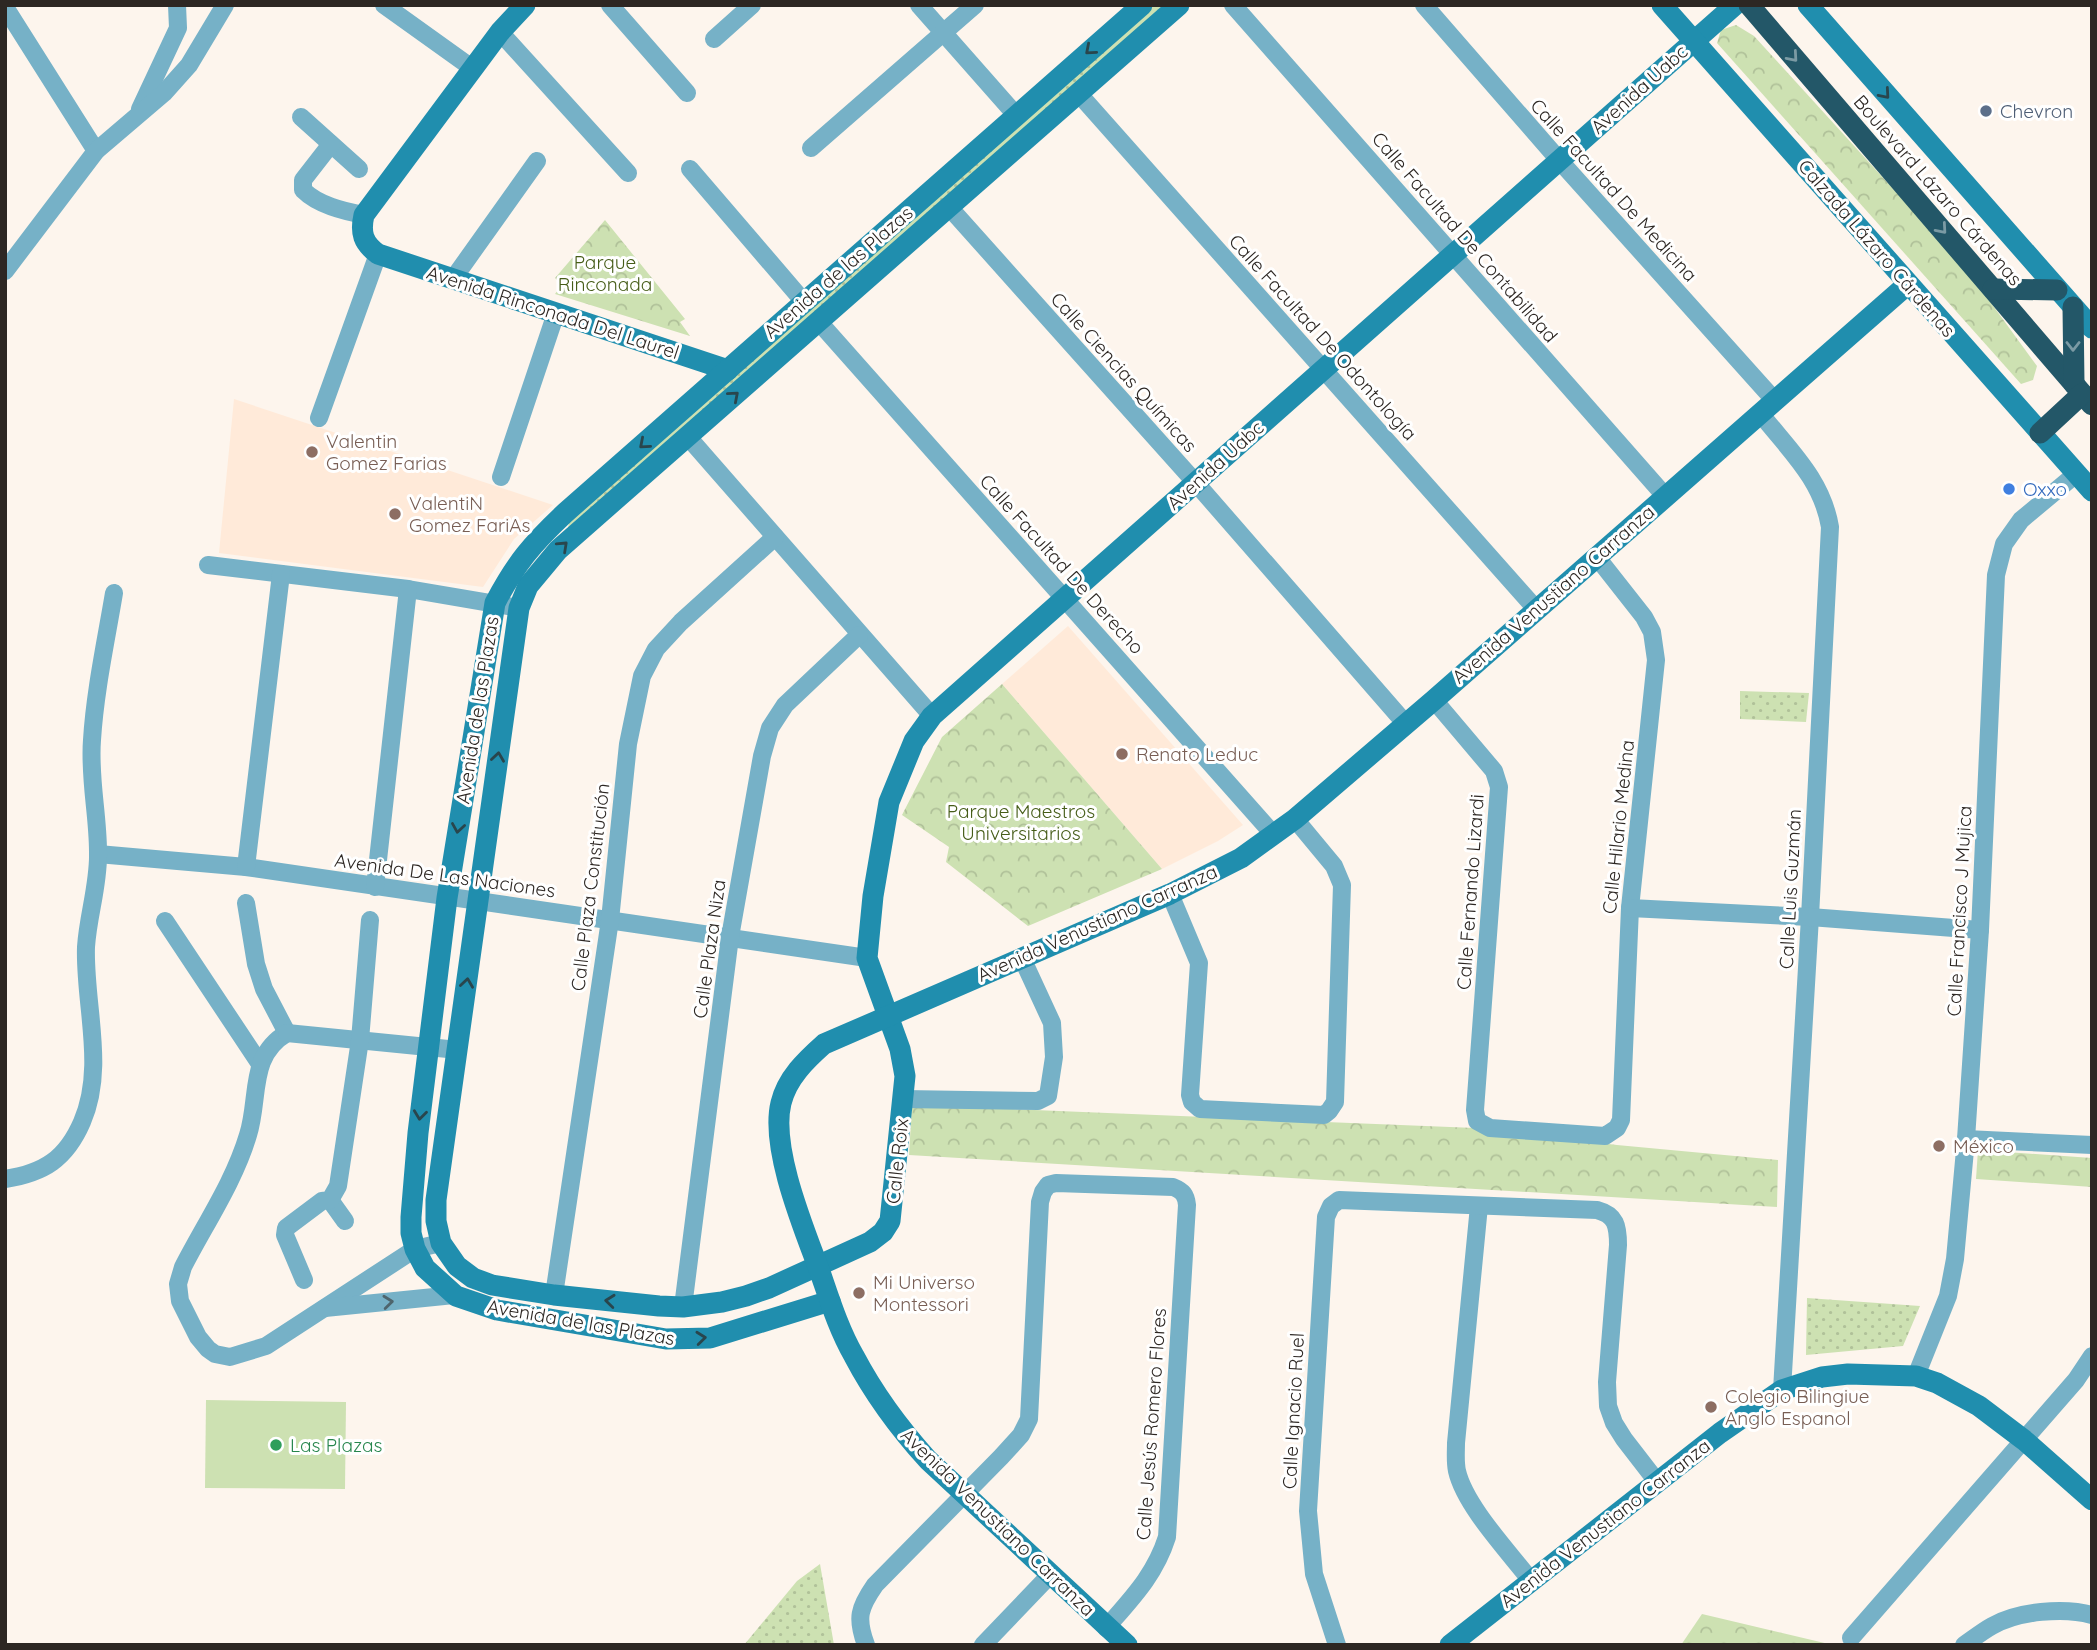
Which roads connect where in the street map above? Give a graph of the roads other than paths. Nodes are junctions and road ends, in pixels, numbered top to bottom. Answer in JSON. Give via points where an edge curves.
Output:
{"nodes":[{"id":1,"x":177,"y":5,"type":"edge"},
{"id":2,"x":225,"y":5,"type":"edge"},
{"id":3,"x":384,"y":5,"type":"edge"},
{"id":4,"x":525,"y":5,"type":"edge"},
{"id":5,"x":610,"y":5,"type":"edge"},
{"id":6,"x":752,"y":5,"type":"edge"},
{"id":7,"x":919,"y":5,"type":"edge"},
{"id":8,"x":975,"y":5,"type":"edge"},
{"id":9,"x":1142,"y":5,"type":"edge"},
{"id":10,"x":1179,"y":5,"type":"edge"},
{"id":11,"x":1233,"y":5,"type":"edge"},
{"id":12,"x":1424,"y":5,"type":"edge"},
{"id":13,"x":1662,"y":5,"type":"edge"},
{"id":14,"x":1735,"y":5,"type":"edge"},
{"id":15,"x":1749,"y":5,"type":"edge"},
{"id":16,"x":1808,"y":5,"type":"edge"},
{"id":17,"x":5,"y":7,"type":"edge"},
{"id":18,"x":500,"y":32,"type":"junction"},
{"id":19,"x":944,"y":33,"type":"junction"},
{"id":20,"x":714,"y":39,"type":"dead end"},
{"id":21,"x":1694,"y":40,"type":"junction"},
{"id":22,"x":472,"y":68,"type":"junction"},
{"id":23,"x":687,"y":93,"type":"dead end"},
{"id":24,"x":1079,"y":94,"type":"junction"},
{"id":25,"x":1016,"y":115,"type":"junction"},
{"id":26,"x":136,"y":117,"type":"junction"},
{"id":27,"x":300,"y":117,"type":"dead end"},
{"id":28,"x":331,"y":144,"type":"junction"},
{"id":29,"x":811,"y":148,"type":"dead end"},
{"id":30,"x":96,"y":151,"type":"junction"},
{"id":31,"x":1559,"y":160,"type":"junction"},
{"id":32,"x":537,"y":161,"type":"dead end"},
{"id":33,"x":359,"y":169,"type":"dead end"},
{"id":34,"x":690,"y":169,"type":"dead end"},
{"id":35,"x":628,"y":173,"type":"dead end"},
{"id":36,"x":949,"y":207,"type":"junction"},
{"id":37,"x":364,"y":215,"type":"junction"},
{"id":38,"x":378,"y":254,"type":"junction"},
{"id":39,"x":1452,"y":254,"type":"junction"},
{"id":40,"x":5,"y":271,"type":"edge"},
{"id":41,"x":453,"y":279,"type":"junction"},
{"id":42,"x":1908,"y":284,"type":"junction"},
{"id":43,"x":1993,"y":289,"type":"junction"},
{"id":44,"x":2057,"y":290,"type":"junction"},
{"id":45,"x":804,"y":302,"type":"junction"},
{"id":46,"x":2073,"y":307,"type":"junction"},
{"id":47,"x":556,"y":313,"type":"junction"},
{"id":48,"x":819,"y":321,"type":"junction"},
{"id":49,"x":2092,"y":328,"type":"edge"},
{"id":50,"x":1323,"y":369,"type":"junction"},
{"id":51,"x":728,"y":370,"type":"junction"},
{"id":52,"x":2082,"y":394,"type":"edge"},
{"id":53,"x":1767,"y":407,"type":"junction"},
{"id":54,"x":319,"y":418,"type":"dead end"},
{"id":55,"x":2040,"y":433,"type":"junction"},
{"id":56,"x":688,"y":437,"type":"junction"},
{"id":57,"x":2076,"y":474,"type":"junction"},
{"id":58,"x":501,"y":477,"type":"dead end"},
{"id":59,"x":1195,"y":482,"type":"junction"},
{"id":60,"x":2092,"y":491,"type":"edge"},
{"id":61,"x":1665,"y":496,"type":"junction"},
{"id":62,"x":775,"y":537,"type":"junction"},
{"id":63,"x":1596,"y":556,"type":"junction"},
{"id":64,"x":208,"y":565,"type":"dead end"},
{"id":65,"x":281,"y":574,"type":"junction"},
{"id":66,"x":408,"y":589,"type":"junction"},
{"id":67,"x":114,"y":593,"type":"dead end"},
{"id":68,"x":1064,"y":599,"type":"junction"},
{"id":69,"x":495,"y":603,"type":"junction"},
{"id":70,"x":519,"y":608,"type":"junction"},
{"id":71,"x":1536,"y":609,"type":"junction"},
{"id":72,"x":859,"y":635,"type":"junction"},
{"id":73,"x":1434,"y":700,"type":"junction"},
{"id":74,"x":932,"y":716,"type":"junction"},
{"id":75,"x":1405,"y":723,"type":"junction"},
{"id":76,"x":1295,"y":819,"type":"junction"},
{"id":77,"x":1273,"y":835,"type":"junction"},
{"id":78,"x":98,"y":854,"type":"junction"},
{"id":79,"x":246,"y":867,"type":"junction"},
{"id":80,"x":375,"y":887,"type":"junction"},
{"id":81,"x":1170,"y":894,"type":"junction"},
{"id":82,"x":447,"y":898,"type":"junction"},
{"id":83,"x":478,"y":901,"type":"junction"},
{"id":84,"x":246,"y":903,"type":"dead end"},
{"id":85,"x":1630,"y":908,"type":"junction"},
{"id":86,"x":1810,"y":917,"type":"junction"},
{"id":87,"x":370,"y":920,"type":"dead end"},
{"id":88,"x":610,"y":920,"type":"junction"},
{"id":89,"x":165,"y":921,"type":"dead end"},
{"id":90,"x":1980,"y":930,"type":"junction"},
{"id":91,"x":730,"y":937,"type":"junction"},
{"id":92,"x":867,"y":958,"type":"junction"},
{"id":93,"x":1022,"y":958,"type":"junction"},
{"id":94,"x":888,"y":1016,"type":"junction"},
{"id":95,"x":287,"y":1034,"type":"junction"},
{"id":96,"x":360,"y":1040,"type":"junction"},
{"id":97,"x":429,"y":1047,"type":"junction"},
{"id":98,"x":458,"y":1050,"type":"junction"},
{"id":99,"x":260,"y":1064,"type":"junction"},
{"id":100,"x":903,"y":1099,"type":"junction"},
{"id":101,"x":1621,"y":1120,"type":"joint"},
{"id":102,"x":1966,"y":1139,"type":"junction"},
{"id":103,"x":2092,"y":1145,"type":"edge"},
{"id":104,"x":5,"y":1179,"type":"edge"},
{"id":105,"x":330,"y":1200,"type":"junction"},
{"id":106,"x":1479,"y":1206,"type":"junction"},
{"id":107,"x":345,"y":1221,"type":"dead end"},
{"id":108,"x":441,"y":1243,"type":"junction"},
{"id":109,"x":415,"y":1249,"type":"junction"},
{"id":110,"x":818,"y":1266,"type":"junction"},
{"id":111,"x":304,"y":1280,"type":"dead end"},
{"id":112,"x":454,"y":1295,"type":"junction"},
{"id":113,"x":554,"y":1295,"type":"junction"},
{"id":114,"x":830,"y":1301,"type":"junction"},
{"id":115,"x":683,"y":1307,"type":"junction"},
{"id":116,"x":322,"y":1309,"type":"junction"},
{"id":117,"x":2092,"y":1356,"type":"edge"},
{"id":118,"x":1916,"y":1376,"type":"junction"},
{"id":119,"x":1782,"y":1390,"type":"junction"},
{"id":120,"x":2024,"y":1440,"type":"junction"},
{"id":121,"x":1658,"y":1483,"type":"junction"},
{"id":122,"x":963,"y":1494,"type":"junction"},
{"id":123,"x":2092,"y":1500,"type":"edge"},
{"id":124,"x":1050,"y":1575,"type":"junction"},
{"id":125,"x":1532,"y":1582,"type":"junction"},
{"id":126,"x":2092,"y":1615,"type":"edge"},
{"id":127,"x":1106,"y":1628,"type":"junction"},
{"id":128,"x":1851,"y":1638,"type":"dead end"},
{"id":129,"x":866,"y":1645,"type":"edge"},
{"id":130,"x":983,"y":1645,"type":"edge"},
{"id":131,"x":1127,"y":1645,"type":"edge"},
{"id":132,"x":1337,"y":1645,"type":"edge"},
{"id":133,"x":1450,"y":1645,"type":"edge"},
{"id":134,"x":1964,"y":1645,"type":"edge"}],
"edges":[{"from":1,"to":26,"type":"street","via":[[178,28]]},
{"from":2,"to":26,"type":"street","via":[[189,65]]},
{"from":3,"to":22,"type":"street"},
{"from":4,"to":18,"type":"street"},
{"from":5,"to":23,"type":"street"},
{"from":6,"to":20,"type":"street"},
{"from":7,"to":19,"type":"street"},
{"from":8,"to":19,"type":"street"},
{"from":9,"to":25,"type":"street","name":"Avenida de las Plazas","one_way":true},
{"from":10,"to":24,"type":"street","name":"Avenida de las Plazas"},
{"from":11,"to":39,"type":"street","name":"Calle Facultad De Contabilidad"},
{"from":12,"to":31,"type":"street","name":"Calle Facultad De Medicina"},
{"from":13,"to":21,"type":"street","name":"Calzada Lázaro Cárdenas"},
{"from":14,"to":21,"type":"street","name":"Avenida Uabc"},
{"from":15,"to":43,"type":"highway","name":"Boulevard Lázaro Cárdenas","one_way":true},
{"from":16,"to":44,"type":"street","name":"Boulevard Lázaro Cárdenas","one_way":true},
{"from":17,"to":30,"type":"street"},
{"from":18,"to":22,"type":"street"},
{"from":18,"to":35,"type":"street"},
{"from":19,"to":25,"type":"street"},
{"from":19,"to":29,"type":"street"},
{"from":21,"to":31,"type":"street","name":"Avenida Uabc"},
{"from":21,"to":42,"type":"street","name":"Calzada Lázaro Cárdenas"},
{"from":22,"to":37,"type":"street"},
{"from":24,"to":36,"type":"street","name":"Avenida de las Plazas"},
{"from":24,"to":50,"type":"street","name":"Calle Facultad De Odontología"},
{"from":25,"to":45,"type":"street","name":"Avenida de las Plazas"},
{"from":26,"to":30,"type":"street"},
{"from":27,"to":28,"type":"street"},
{"from":28,"to":33,"type":"street"},
{"from":28,"to":37,"type":"street","via":[[303,180],[303,190],[316,200]]},
{"from":30,"to":40,"type":"street"},
{"from":31,"to":39,"type":"street","name":"Avenida Uabc"},
{"from":31,"to":53,"type":"street","name":"Calle Facultad De Medicina"},
{"from":32,"to":41,"type":"street"},
{"from":34,"to":45,"type":"street"},
{"from":36,"to":48,"type":"street","name":"Avenida de las Plazas"},
{"from":36,"to":59,"type":"street","name":"Calle Ciencias Químicas"},
{"from":37,"to":38,"type":"street","via":[[363,238]]},
{"from":38,"to":41,"type":"street","name":"Avenida Rinconada Del Laurel"},
{"from":38,"to":54,"type":"street"},
{"from":39,"to":50,"type":"street","name":"Avenida Uabc"},
{"from":39,"to":61,"type":"street","name":"Calle Facultad De Contabilidad"},
{"from":41,"to":47,"type":"street","name":"Avenida Rinconada Del Laurel"},
{"from":42,"to":53,"type":"street","name":"Avenida Venustiano Carranza"},
{"from":42,"to":55,"type":"street","name":"Calzada Lázaro Cárdenas"},
{"from":43,"to":44,"type":"highway"},
{"from":43,"to":52,"type":"highway","name":"Boulevard Lázaro Cárdenas"},
{"from":44,"to":46,"type":"street","name":"Boulevard Lázaro Cárdenas"},
{"from":45,"to":51,"type":"street","name":"Avenida de las Plazas"},
{"from":46,"to":49,"type":"street","name":"Boulevard Lázaro Cárdenas"},
{"from":46,"to":52,"type":"highway","one_way":true},
{"from":47,"to":51,"type":"street","name":"Avenida Rinconada Del Laurel"},
{"from":47,"to":58,"type":"street"},
{"from":56,"to":48,"type":"street","name":"Avenida de las Plazas","one_way":true},
{"from":48,"to":68,"type":"street","name":"Calle Facultad De Derecho"},
{"from":50,"to":59,"type":"street","name":"Avenida Uabc"},
{"from":50,"to":71,"type":"street","name":"Calle Facultad De Odontología"},
{"from":51,"to":69,"type":"street","name":"Avenida de las Plazas","one_way":true,"via":[[535,542],[513,569]]},
{"from":52,"to":55,"type":"highway"},
{"from":53,"to":61,"type":"street","name":"Avenida Venustiano Carranza"},
{"from":53,"to":86,"type":"street","name":"Calle Luis Guzmán","via":[[1821,494],[1829,527]]},
{"from":55,"to":57,"type":"street","name":"Calzada Lázaro Cárdenas"},
{"from":56,"to":62,"type":"street"},
{"from":70,"to":56,"type":"street","name":"Avenida de las Plazas","one_way":true,"via":[[528,586],[558,550]]},
{"from":57,"to":60,"type":"street","name":"Calzada Lázaro Cárdenas"},
{"from":57,"to":90,"type":"street","name":"Calle Francisco J Mujica","via":[[2021,520],[2004,544],[1996,575]]},
{"from":59,"to":68,"type":"street","name":"Avenida Uabc"},
{"from":59,"to":75,"type":"street","name":"Calle Ciencias Químicas"},
{"from":61,"to":63,"type":"street","name":"Avenida Venustiano Carranza"},
{"from":62,"to":72,"type":"street"},
{"from":62,"to":88,"type":"street","name":"Calle Plaza Constitución","via":[[681,622],[656,649],[642,676],[628,744]]},
{"from":63,"to":71,"type":"street","name":"Avenida Venustiano Carranza"},
{"from":63,"to":85,"type":"street","name":"Calle Hilario Medina","via":[[1644,617],[1652,632],[1656,660]]},
{"from":64,"to":65,"type":"street"},
{"from":65,"to":66,"type":"street"},
{"from":65,"to":79,"type":"street"},
{"from":66,"to":69,"type":"street"},
{"from":66,"to":80,"type":"street"},
{"from":67,"to":78,"type":"street","via":[[92,740]]},
{"from":68,"to":74,"type":"street","name":"Avenida Uabc"},
{"from":68,"to":77,"type":"street","name":"Calle Facultad De Derecho"},
{"from":69,"to":70,"type":"street"},
{"from":69,"to":82,"type":"street","name":"Avenida de las Plazas","one_way":true},
{"from":83,"to":70,"type":"street","name":"Avenida de las Plazas","one_way":true},
{"from":71,"to":73,"type":"street","name":"Avenida Venustiano Carranza"},
{"from":72,"to":74,"type":"street"},
{"from":72,"to":91,"type":"street","name":"Calle Plaza Niza","via":[[785,705],[770,728]]},
{"from":73,"to":75,"type":"street","name":"Avenida Venustiano Carranza"},
{"from":73,"to":101,"type":"street","name":"Calle Fernando Lizardi","via":[[1494,771],[1499,787],[1477,1121],[1482,1126],[1605,1136]]},
{"from":74,"to":92,"type":"street","name":"Avenida Uabc","via":[[914,741],[889,802]]},
{"from":75,"to":76,"type":"street","name":"Avenida Venustiano Carranza"},
{"from":76,"to":77,"type":"street","name":"Avenida Venustiano Carranza"},
{"from":76,"to":81,"type":"street","via":[[1334,866],[1342,885],[1335,1102],[1324,1115],[1200,1109],[1192,1102],[1199,963]]},
{"from":77,"to":81,"type":"street","name":"Avenida Venustiano Carranza","via":[[1241,858]]},
{"from":78,"to":79,"type":"street","name":"Avenida De Las Naciones"},
{"from":78,"to":104,"type":"street","via":[[86,945],[91,1084],[82,1121],[66,1150],[53,1162],[26,1176]]},
{"from":79,"to":80,"type":"street","name":"Avenida De Las Naciones"},
{"from":80,"to":82,"type":"street","name":"Avenida De Las Naciones"},
{"from":81,"to":93,"type":"street","name":"Avenida Venustiano Carranza"},
{"from":82,"to":83,"type":"street","name":"Avenida De Las Naciones"},
{"from":82,"to":97,"type":"street","name":"Avenida de las Plazas"},
{"from":83,"to":88,"type":"street","name":"Avenida De Las Naciones"},
{"from":98,"to":83,"type":"street","name":"Avenida de las Plazas","one_way":true},
{"from":84,"to":95,"type":"street","via":[[256,964]]},
{"from":85,"to":86,"type":"street"},
{"from":85,"to":101,"type":"street","name":"Calle Hilario Medina"},
{"from":86,"to":90,"type":"street"},
{"from":86,"to":119,"type":"street","name":"Calle Luis Guzmán"},
{"from":87,"to":96,"type":"street"},
{"from":88,"to":91,"type":"street","name":"Avenida De Las Naciones"},
{"from":88,"to":113,"type":"street","name":"Calle Plaza Constitución"},
{"from":89,"to":99,"type":"street"},
{"from":90,"to":102,"type":"street","name":"Calle Francisco J Mujica"},
{"from":91,"to":92,"type":"street","name":"Avenida De Las Naciones"},
{"from":91,"to":115,"type":"street","name":"Calle Plaza Niza"},
{"from":92,"to":94,"type":"street","name":"Avenida Uabc"},
{"from":93,"to":94,"type":"street","name":"Avenida Venustiano Carranza"},
{"from":93,"to":100,"type":"street","via":[[1052,1023],[1054,1057],[1048,1096],[1038,1101]]},
{"from":94,"to":100,"type":"street","name":"Calle Roix","via":[[903,1060]]},
{"from":94,"to":110,"type":"street","name":"Avenida Venustiano Carranza","via":[[824,1044],[796,1072],[780,1104],[783,1159]]},
{"from":95,"to":96,"type":"street"},
{"from":95,"to":99,"type":"street","via":[[266,1050]]},
{"from":96,"to":97,"type":"street"},
{"from":96,"to":105,"type":"street","via":[[338,1186]]},
{"from":97,"to":98,"type":"street"},
{"from":97,"to":109,"type":"street","name":"Avenida de las Plazas","one_way":true,"via":[[411,1217]]},
{"from":98,"to":108,"type":"street","name":"Avenida de las Plazas","via":[[436,1200]]},
{"from":99,"to":116,"type":"street","via":[[242,1156],[183,1267],[180,1301],[208,1349],[230,1357],[266,1346]]},
{"from":100,"to":110,"type":"street","name":"Calle Roix","via":[[891,1221],[870,1242]]},
{"from":102,"to":103,"type":"street"},
{"from":102,"to":118,"type":"street","name":"Calle Francisco J Mujica","via":[[1953,1279]]},
{"from":105,"to":107,"type":"street"},
{"from":105,"to":111,"type":"street","via":[[286,1228]]},
{"from":106,"to":121,"type":"street","via":[[1597,1210],[1615,1220],[1608,1406],[1624,1439]]},
{"from":106,"to":125,"type":"street","via":[[1457,1469],[1479,1513]]},
{"from":106,"to":132,"type":"street","name":"Calle Ignacio Ruel","via":[[1339,1200],[1326,1217],[1308,1511],[1314,1574]]},
{"from":108,"to":109,"type":"street"},
{"from":108,"to":113,"type":"street","name":"Avenida de las Plazas","via":[[457,1266],[473,1278]]},
{"from":109,"to":112,"type":"street","name":"Avenida de las Plazas","via":[[425,1268]]},
{"from":109,"to":116,"type":"street"},
{"from":110,"to":114,"type":"street","name":"Avenida Venustiano Carranza"},
{"from":110,"to":115,"type":"street","name":"Avenida de las Plazas","via":[[746,1296]]},
{"from":112,"to":114,"type":"street","name":"Avenida de las Plazas","one_way":true,"via":[[497,1310],[692,1340]]},
{"from":116,"to":112,"type":"street","one_way":true},
{"from":115,"to":113,"type":"street","name":"Avenida de las Plazas","one_way":true},
{"from":114,"to":122,"type":"street","name":"Avenida Venustiano Carranza","via":[[853,1355],[899,1427]]},
{"from":117,"to":120,"type":"street"},
{"from":118,"to":119,"type":"street","name":"Avenida Venustiano Carranza","via":[[1848,1374]]},
{"from":118,"to":120,"type":"street","name":"Avenida Venustiano Carranza","via":[[1958,1393]]},
{"from":119,"to":121,"type":"street","name":"Avenida Venustiano Carranza"},
{"from":120,"to":123,"type":"street","name":"Avenida Venustiano Carranza"},
{"from":120,"to":128,"type":"street"},
{"from":121,"to":125,"type":"street","name":"Avenida Venustiano Carranza"},
{"from":122,"to":124,"type":"street","name":"Avenida Venustiano Carranza"},
{"from":122,"to":127,"type":"street","name":"Calle Jesús Romero Flores","via":[[1021,1435],[1029,1419],[1041,1202],[1048,1185],[1181,1190],[1187,1205],[1167,1536],[1145,1583]]},
{"from":122,"to":129,"type":"street","via":[[865,1598],[859,1628]]},
{"from":124,"to":127,"type":"street","name":"Avenida Venustiano Carranza"},
{"from":124,"to":130,"type":"street"},
{"from":125,"to":133,"type":"street","name":"Avenida Venustiano Carranza"},
{"from":126,"to":134,"type":"street","via":[[2038,1611],[1995,1624]]},
{"from":127,"to":131,"type":"street","name":"Avenida Venustiano Carranza"}]}
